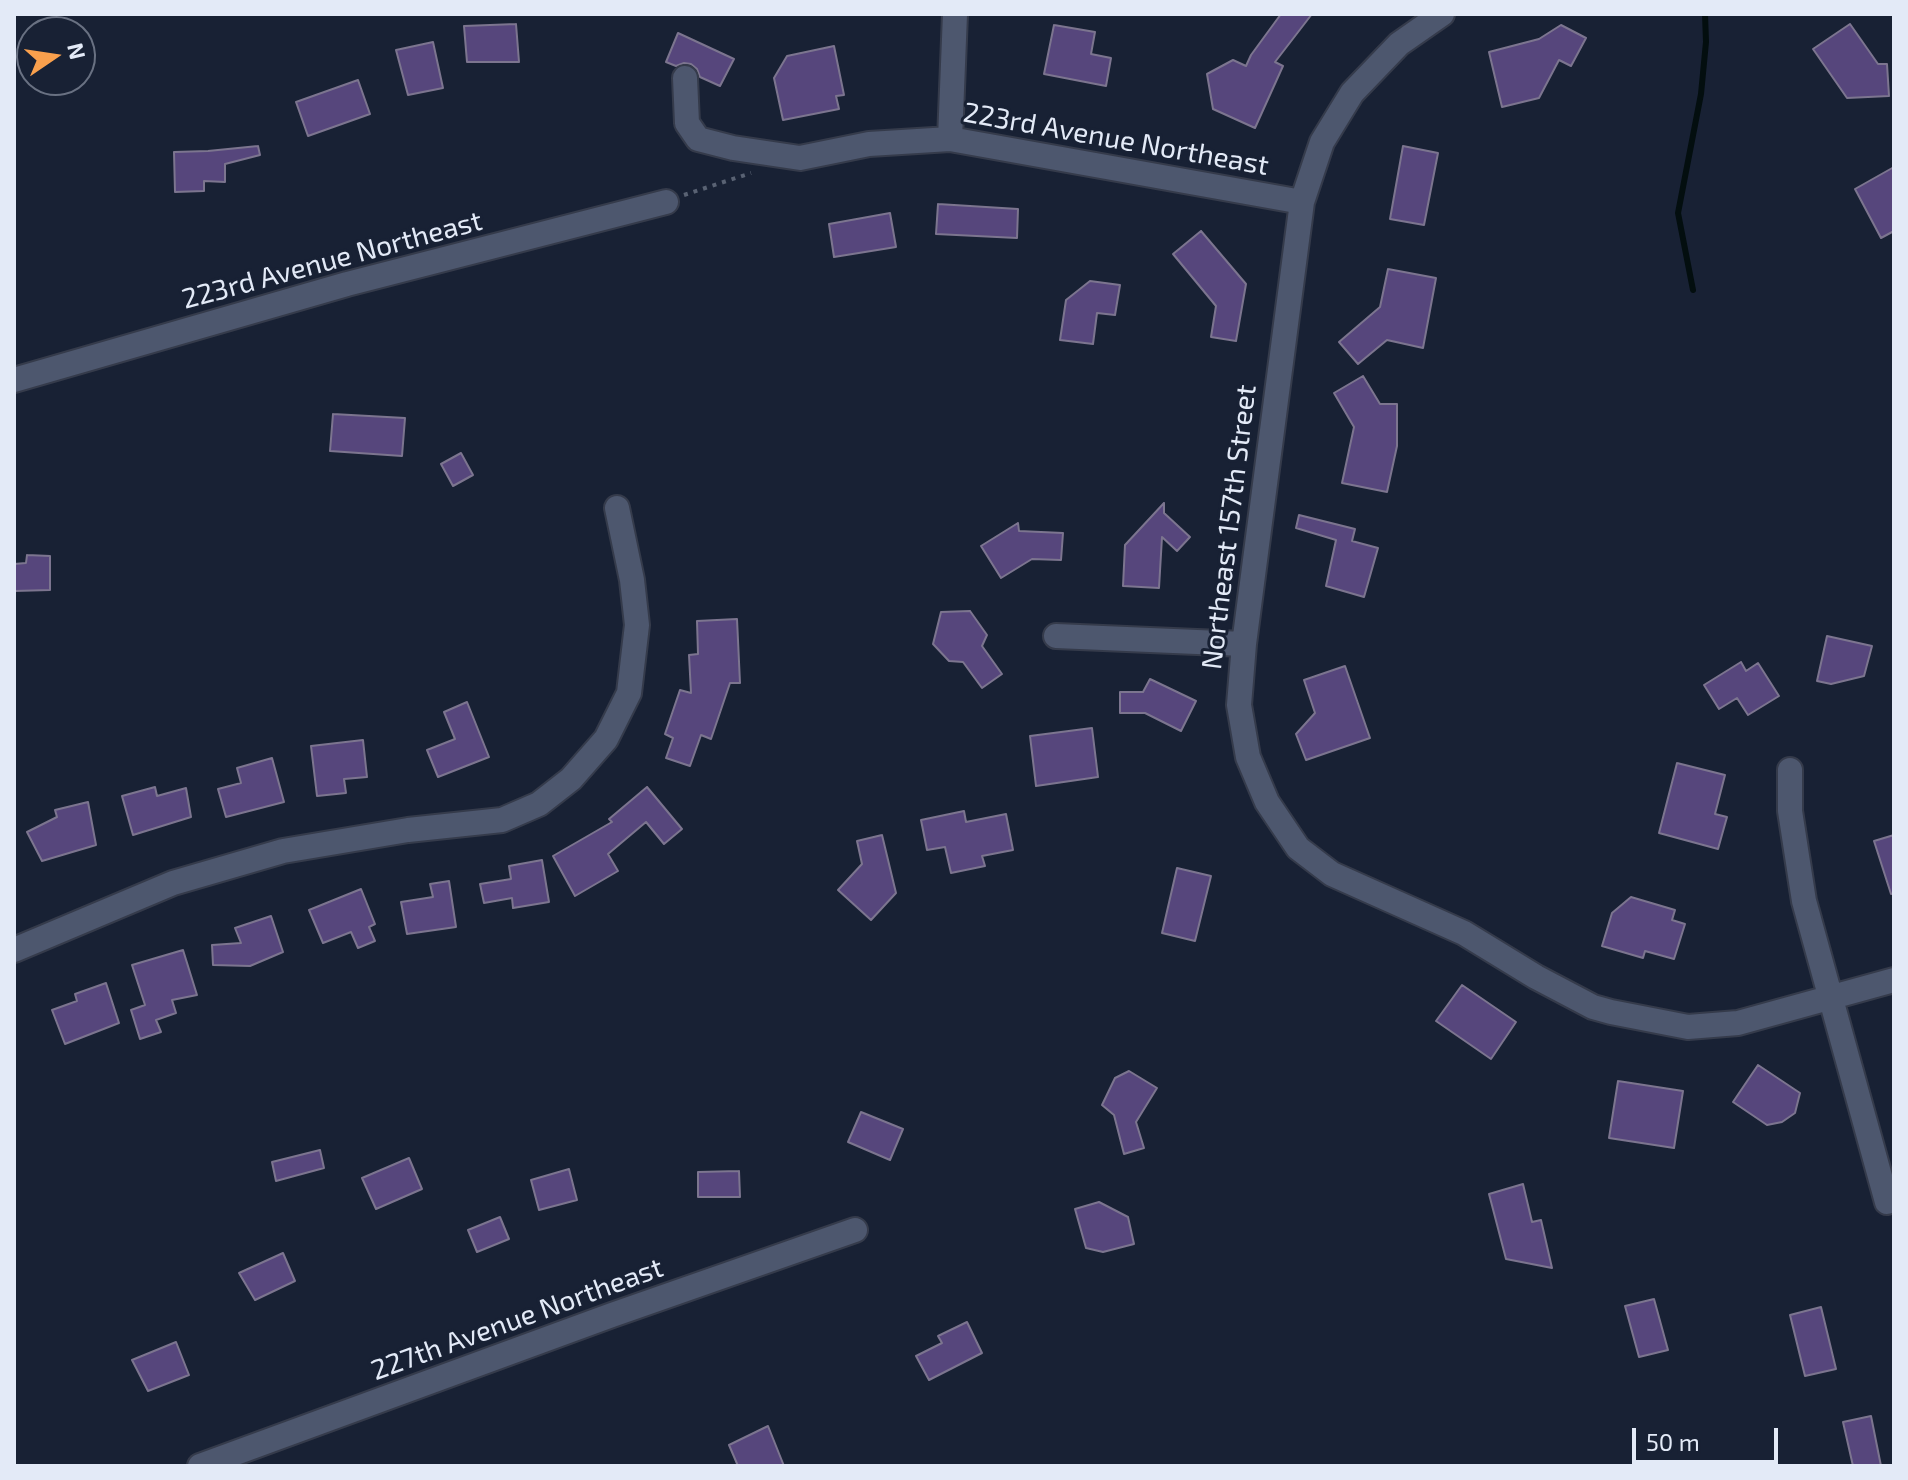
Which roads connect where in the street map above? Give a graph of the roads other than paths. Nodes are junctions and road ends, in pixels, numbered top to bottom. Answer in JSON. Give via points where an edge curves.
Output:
{"nodes":[{"id":1,"x":955,"y":14,"type":"edge"},
{"id":2,"x":1442,"y":14,"type":"edge"},
{"id":3,"x":685,"y":78,"type":"dead end"},
{"id":4,"x":950,"y":139,"type":"junction"},
{"id":5,"x":666,"y":202,"type":"road end"},
{"id":6,"x":1302,"y":202,"type":"junction"},
{"id":7,"x":14,"y":380,"type":"edge"},
{"id":8,"x":617,"y":508,"type":"dead end"},
{"id":9,"x":1056,"y":636,"type":"dead end"},
{"id":10,"x":1244,"y":644,"type":"junction"},
{"id":11,"x":1790,"y":770,"type":"dead end"},
{"id":12,"x":14,"y":950,"type":"edge"},
{"id":13,"x":1894,"y":980,"type":"edge"},
{"id":14,"x":1831,"y":998,"type":"junction"},
{"id":15,"x":1887,"y":1202,"type":"dead end"},
{"id":16,"x":855,"y":1230,"type":"dead end"},
{"id":17,"x":200,"y":1466,"type":"edge"}],
"edges":[{"from":1,"to":4,"type":"street"},
{"from":2,"to":6,"type":"street","name":"223rd Avenue Northeast","via":[[1399,44],[1352,93],[1322,142]]},
{"from":3,"to":4,"type":"street","name":"223rd Avenue Northeast","via":[[687,123],[698,139],[733,148],[800,158],[869,144]]},
{"from":4,"to":6,"type":"street","name":"223rd Avenue Northeast"},
{"from":5,"to":7,"type":"street","name":"223rd Avenue Northeast","via":[[347,284]]},
{"from":6,"to":10,"type":"street","name":"Northeast 157th Street"},
{"from":8,"to":12,"type":"street","via":[[637,625],[629,693],[606,739],[571,779],[539,804],[502,820],[283,851],[173,883]]},
{"from":9,"to":10,"type":"street"},
{"from":10,"to":14,"type":"street","name":"Northeast 157th Street","via":[[1239,705],[1248,757],[1267,802],[1298,848],[1332,874],[1464,933],[1536,977],[1611,1012],[1688,1027],[1738,1023]]},
{"from":11,"to":14,"type":"street","via":[[1790,811],[1804,901]]},
{"from":13,"to":14,"type":"street","name":"Northeast 157th Street"},
{"from":14,"to":15,"type":"street"},
{"from":16,"to":17,"type":"street","name":"227th Avenue Northeast"}]}
